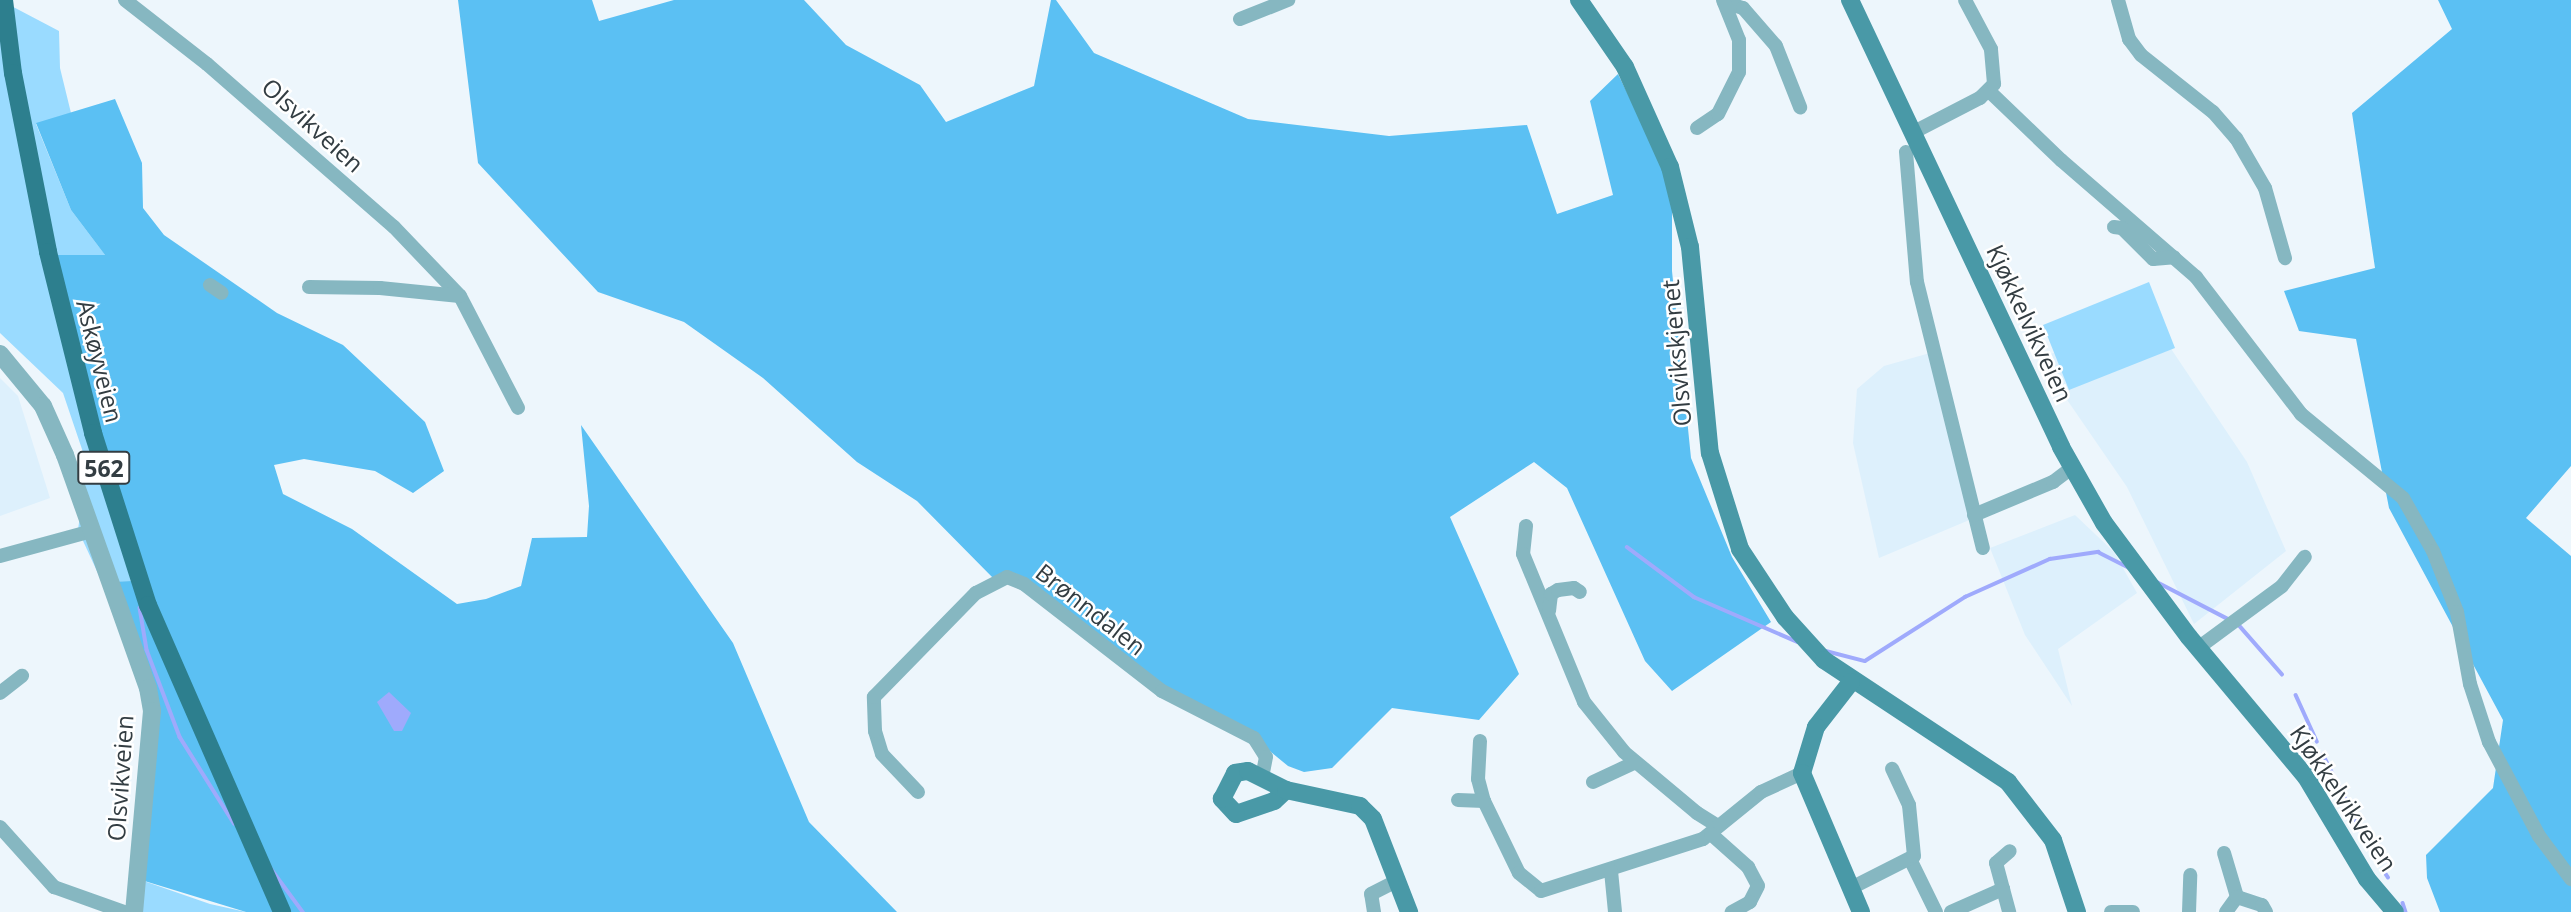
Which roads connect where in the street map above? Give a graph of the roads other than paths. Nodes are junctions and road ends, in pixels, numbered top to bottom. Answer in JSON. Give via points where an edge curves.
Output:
{"nodes":[{"id":1,"x":4,"y":0,"type":"edge"},
{"id":2,"x":125,"y":0,"type":"edge"},
{"id":3,"x":1288,"y":0,"type":"edge"},
{"id":4,"x":1579,"y":0,"type":"edge"},
{"id":5,"x":1850,"y":0,"type":"edge"},
{"id":6,"x":1965,"y":0,"type":"edge"},
{"id":7,"x":2118,"y":0,"type":"edge"},
{"id":8,"x":1724,"y":1,"type":"edge"},
{"id":9,"x":1240,"y":19,"type":"dead end"},
{"id":10,"x":1989,"y":91,"type":"junction"},
{"id":11,"x":1800,"y":107,"type":"dead end"},
{"id":12,"x":1697,"y":128,"type":"dead end"},
{"id":13,"x":1913,"y":132,"type":"junction"},
{"id":14,"x":1906,"y":152,"type":"dead end"},
{"id":15,"x":2114,"y":227,"type":"dead end"},
{"id":16,"x":2174,"y":257,"type":"junction"},
{"id":17,"x":2285,"y":258,"type":"dead end"},
{"id":18,"x":309,"y":287,"type":"dead end"},
{"id":19,"x":460,"y":296,"type":"junction"},
{"id":20,"x":0,"y":354,"type":"edge"},
{"id":21,"x":518,"y":408,"type":"dead end"},
{"id":22,"x":2073,"y":467,"type":"junction"},
{"id":23,"x":1973,"y":515,"type":"junction"},
{"id":24,"x":1526,"y":526,"type":"dead end"},
{"id":25,"x":92,"y":531,"type":"junction"},
{"id":26,"x":1983,"y":548,"type":"dead end"},
{"id":27,"x":0,"y":556,"type":"edge"},
{"id":28,"x":2305,"y":557,"type":"dead end"},
{"id":29,"x":1580,"y":592,"type":"dead end"},
{"id":30,"x":1549,"y":611,"type":"junction"},
{"id":31,"x":2198,"y":648,"type":"junction"},
{"id":32,"x":22,"y":676,"type":"dead end"},
{"id":33,"x":1851,"y":682,"type":"junction"},
{"id":34,"x":0,"y":693,"type":"edge"},
{"id":35,"x":1480,"y":741,"type":"dead end"},
{"id":36,"x":1636,"y":762,"type":"junction"},
{"id":37,"x":1892,"y":769,"type":"dead end"},
{"id":38,"x":1802,"y":773,"type":"junction"},
{"id":39,"x":1262,"y":778,"type":"junction"},
{"id":40,"x":1593,"y":782,"type":"dead end"},
{"id":41,"x":1286,"y":790,"type":"junction"},
{"id":42,"x":918,"y":792,"type":"dead end"},
{"id":43,"x":1458,"y":800,"type":"dead end"},
{"id":44,"x":1484,"y":801,"type":"junction"},
{"id":45,"x":0,"y":827,"type":"edge"},
{"id":46,"x":1715,"y":830,"type":"junction"},
{"id":47,"x":2010,"y":851,"type":"dead end"},
{"id":48,"x":2224,"y":853,"type":"dead end"},
{"id":49,"x":1910,"y":859,"type":"junction"},
{"id":50,"x":1611,"y":872,"type":"junction"},
{"id":51,"x":2190,"y":875,"type":"dead end"},
{"id":52,"x":2571,"y":879,"type":"edge"},
{"id":53,"x":1395,"y":882,"type":"junction"},
{"id":54,"x":1853,"y":887,"type":"junction"},
{"id":55,"x":2003,"y":889,"type":"junction"},
{"id":56,"x":2237,"y":897,"type":"junction"},
{"id":57,"x":124,"y":912,"type":"edge"},
{"id":58,"x":134,"y":912,"type":"edge"},
{"id":59,"x":282,"y":912,"type":"edge"},
{"id":60,"x":1374,"y":912,"type":"edge"},
{"id":61,"x":1409,"y":912,"type":"edge"},
{"id":62,"x":1615,"y":912,"type":"edge"},
{"id":63,"x":1732,"y":912,"type":"edge"},
{"id":64,"x":1861,"y":912,"type":"edge"},
{"id":65,"x":1936,"y":912,"type":"edge"},
{"id":66,"x":1951,"y":912,"type":"edge"},
{"id":67,"x":2009,"y":912,"type":"edge"},
{"id":68,"x":2077,"y":912,"type":"edge"},
{"id":69,"x":2111,"y":912,"type":"edge"},
{"id":70,"x":2133,"y":912,"type":"edge"},
{"id":71,"x":2189,"y":912,"type":"edge"},
{"id":72,"x":2226,"y":912,"type":"edge"},
{"id":73,"x":2266,"y":912,"type":"edge"},
{"id":74,"x":2395,"y":912,"type":"edge"}],
"edges":[{"from":1,"to":59,"type":"main road","name":"Askøyveien","number":"562","via":[[13,73],[48,252],[93,433],[153,617]]},
{"from":2,"to":19,"type":"street","name":"Olsvikveien","via":[[207,64],[394,227]]},
{"from":3,"to":9,"type":"street"},
{"from":4,"to":33,"type":"main road","name":"Olsvikskjenet","via":[[1625,67],[1670,167],[1690,247],[1710,453],[1740,549],[1801,637]]},
{"from":5,"to":13,"type":"main road","name":"Kjøkkelvikveien"},
{"from":6,"to":10,"type":"street","via":[[1995,62]]},
{"from":7,"to":17,"type":"street","via":[[2129,39],[2141,55],[2213,112],[2236,138],[2265,188]]},
{"from":8,"to":11,"type":"street","via":[[1743,8],[1776,46]]},
{"from":8,"to":12,"type":"street","via":[[1739,40],[1740,72],[1718,114]]},
{"from":10,"to":13,"type":"street"},
{"from":10,"to":16,"type":"street"},
{"from":13,"to":22,"type":"main road","name":"Kjøkkelvikveien"},
{"from":14,"to":23,"type":"street","via":[[1917,282],[1973,495]]},
{"from":15,"to":16,"type":"street","via":[[2122,228],[2153,260]]},
{"from":16,"to":52,"type":"street","via":[[2220,304],[2301,414],[2390,485],[2415,514],[2457,612],[2470,684],[2489,742],[2539,836]]},
{"from":18,"to":19,"type":"street"},
{"from":19,"to":21,"type":"street","name":"Olsvikveien"},
{"from":20,"to":25,"type":"street","name":"Olsvikveien","via":[[43,406]]},
{"from":22,"to":23,"type":"street","via":[[2053,482]]},
{"from":22,"to":31,"type":"main road","name":"Kjøkkelvikveien","via":[[2139,574]]},
{"from":23,"to":26,"type":"street"},
{"from":24,"to":30,"type":"street","via":[[1523,554]]},
{"from":25,"to":27,"type":"street"},
{"from":25,"to":58,"type":"street","name":"Olsvikveien","via":[[134,645],[152,710]]},
{"from":28,"to":31,"type":"street","via":[[2282,586]]},
{"from":29,"to":30,"type":"street","via":[[1565,587],[1550,594]]},
{"from":30,"to":36,"type":"street","via":[[1584,702]]},
{"from":31,"to":74,"type":"main road","name":"Kjøkkelvikveien","via":[[2306,777],[2367,880]]},
{"from":32,"to":34,"type":"street"},
{"from":33,"to":38,"type":"main road","via":[[1816,727]]},
{"from":33,"to":68,"type":"main road","name":"Olsvikskjenet","via":[[2008,782],[2053,840],[2065,864]]},
{"from":35,"to":44,"type":"street","via":[[1478,779]]},
{"from":36,"to":40,"type":"street"},
{"from":36,"to":46,"type":"street"},
{"from":37,"to":49,"type":"street","via":[[1915,833],[1916,850]]},
{"from":38,"to":46,"type":"street","via":[[1761,792]]},
{"from":38,"to":54,"type":"main road"},
{"from":39,"to":41,"type":"main road"},
{"from":39,"to":41,"type":"main road","via":[[1248,771],[1235,773],[1222,799],[1230,813],[1247,812],[1274,801]]},
{"from":39,"to":42,"type":"street","name":"Brønndalen","via":[[1266,757],[1254,738],[1162,691],[1024,584],[1007,577],[976,593],[874,697],[875,731],[882,754]]},
{"from":41,"to":53,"type":"main road","via":[[1346,800],[1367,812]]},
{"from":43,"to":44,"type":"street"},
{"from":44,"to":50,"type":"street","via":[[1520,873],[1535,888],[1548,891]]},
{"from":45,"to":57,"type":"street","via":[[54,887]]},
{"from":46,"to":50,"type":"street"},
{"from":46,"to":63,"type":"street","via":[[1748,867],[1758,886],[1750,902]]},
{"from":47,"to":55,"type":"street","via":[[1996,866]]},
{"from":48,"to":56,"type":"street"},
{"from":49,"to":54,"type":"street"},
{"from":49,"to":65,"type":"street"},
{"from":50,"to":62,"type":"street"},
{"from":51,"to":71,"type":"street"},
{"from":53,"to":60,"type":"street","via":[[1371,894]]},
{"from":53,"to":61,"type":"main road"},
{"from":54,"to":64,"type":"main road"},
{"from":55,"to":66,"type":"street"},
{"from":55,"to":67,"type":"street"},
{"from":56,"to":72,"type":"street"},
{"from":56,"to":73,"type":"street","via":[[2262,905]]},
{"from":69,"to":70,"type":"street"}]}
